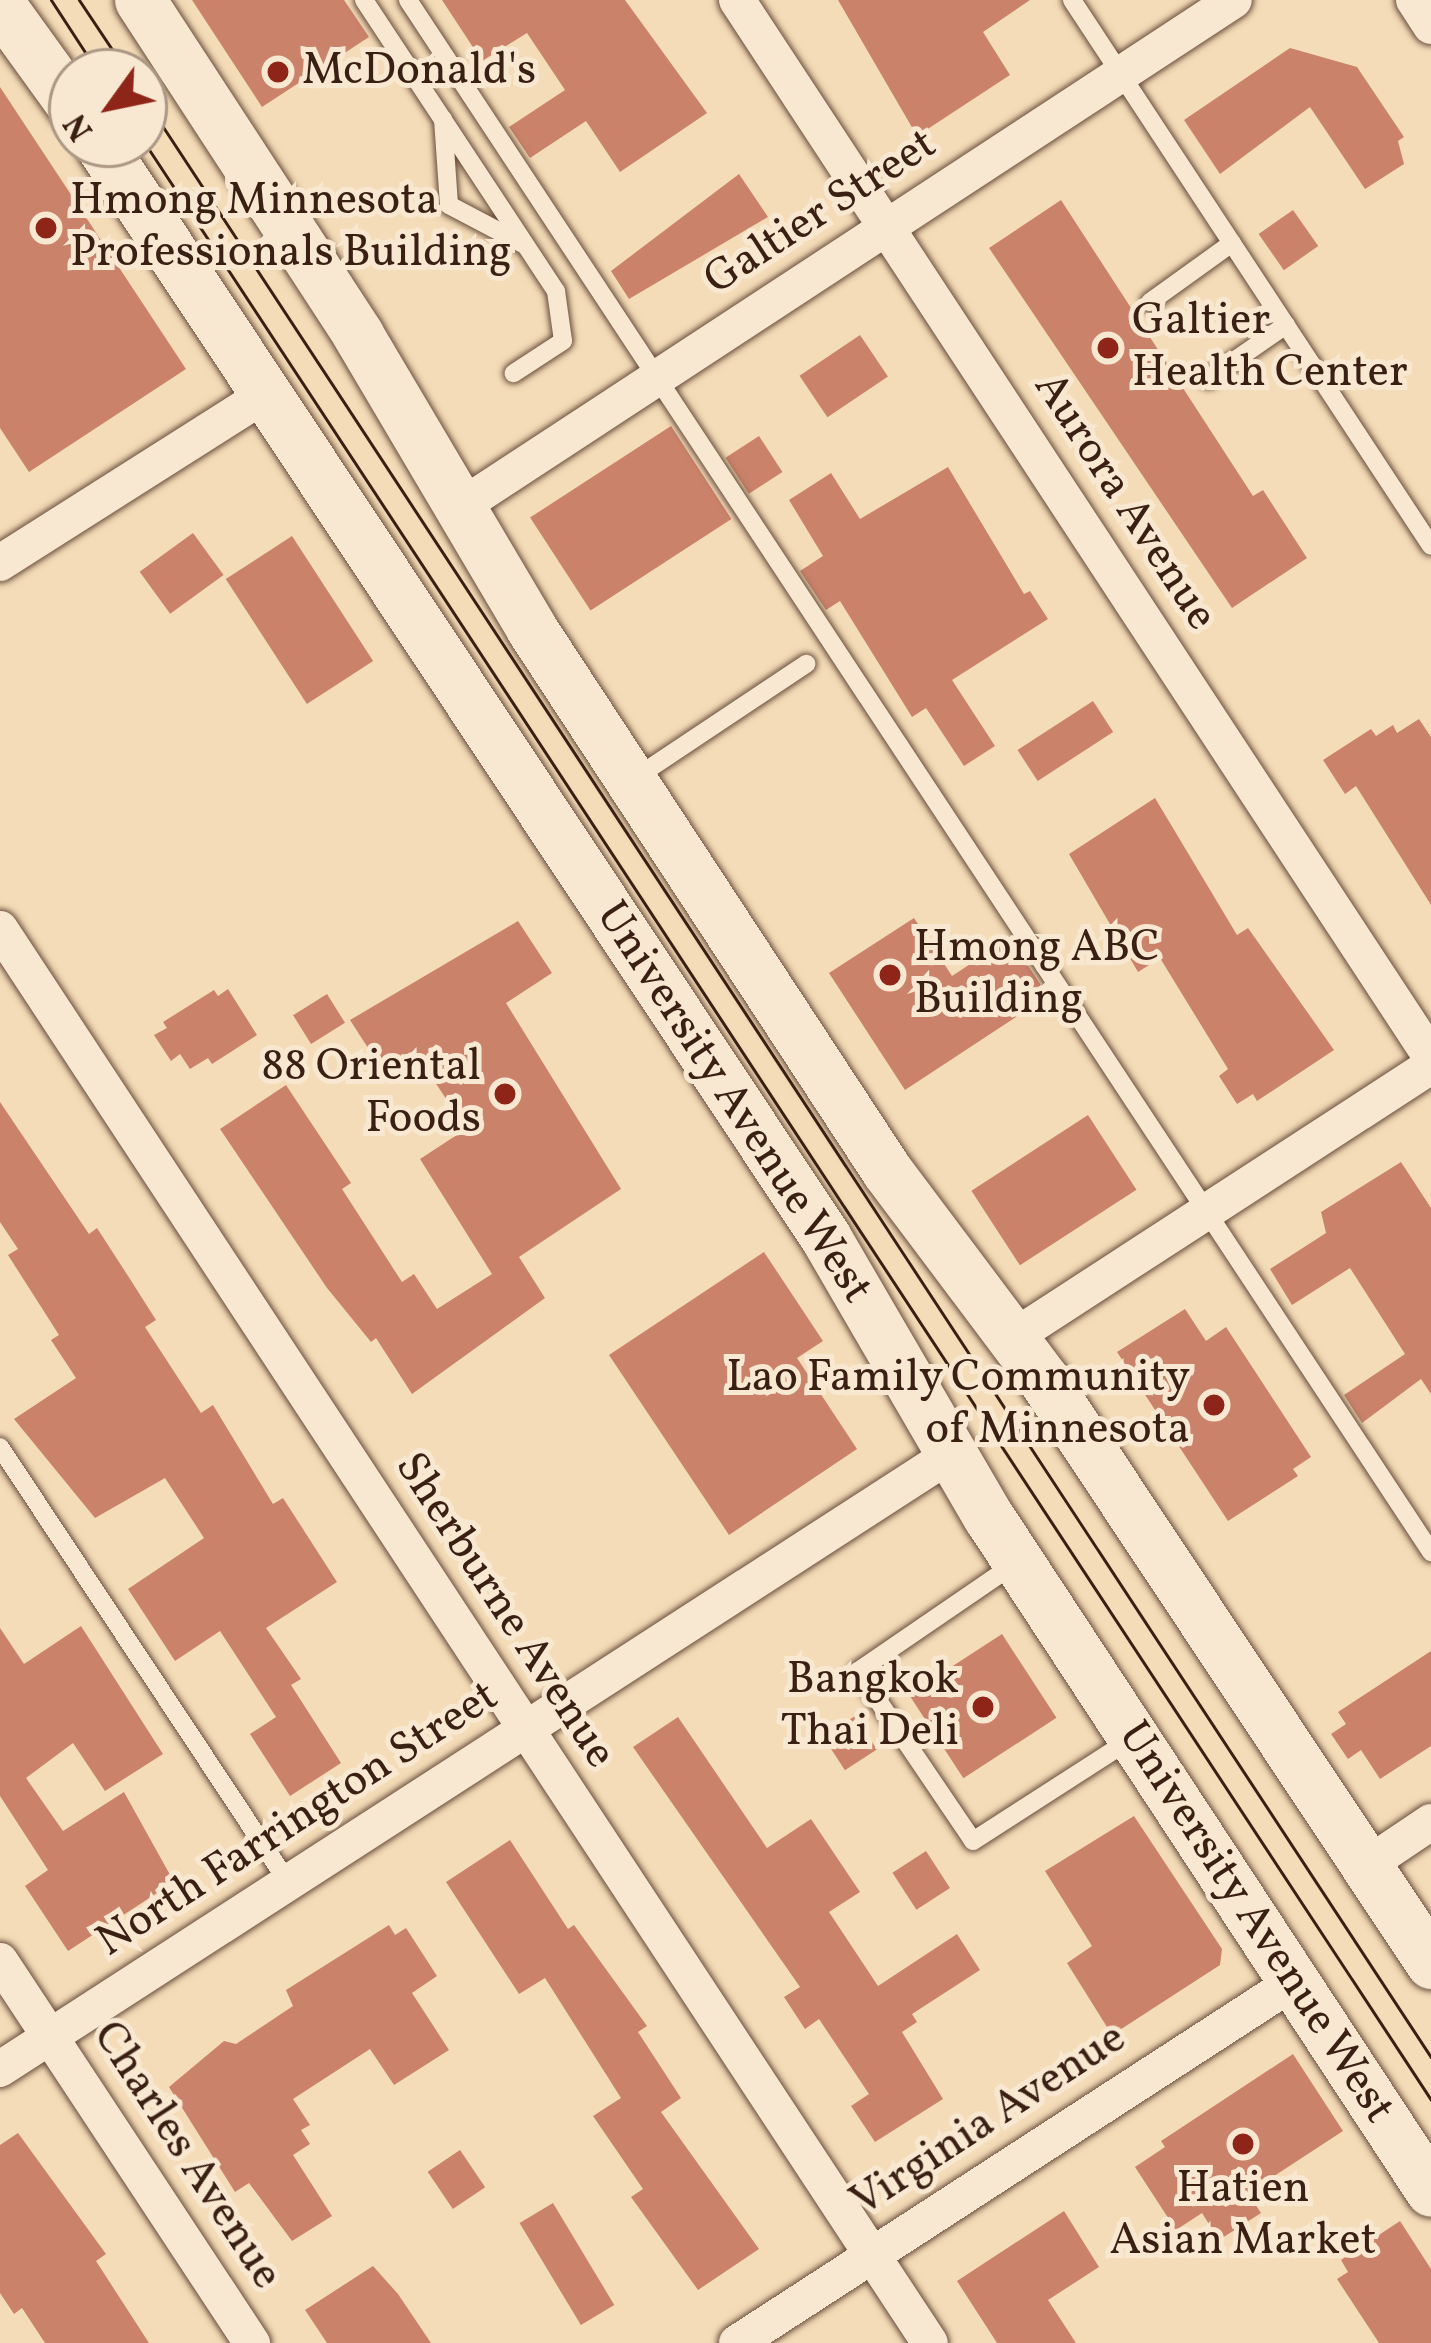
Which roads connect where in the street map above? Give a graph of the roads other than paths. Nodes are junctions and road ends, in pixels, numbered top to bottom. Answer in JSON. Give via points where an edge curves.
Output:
{"nodes":[{"id":1,"x":140,"y":0,"type":"edge"},
{"id":2,"x":364,"y":0,"type":"edge"},
{"id":3,"x":408,"y":0,"type":"edge"},
{"id":4,"x":737,"y":0,"type":"edge"},
{"id":5,"x":1072,"y":0,"type":"edge"},
{"id":6,"x":1234,"y":0,"type":"edge"},
{"id":7,"x":1414,"y":0,"type":"edge"},
{"id":8,"x":0,"y":4,"type":"edge"},
{"id":9,"x":1431,"y":26,"type":"edge"},
{"id":10,"x":48,"y":72,"type":"edge"},
{"id":11,"x":1121,"y":74,"type":"junction"},
{"id":12,"x":443,"y":119,"type":"junction"},
{"id":13,"x":116,"y":168,"type":"edge"},
{"id":14,"x":886,"y":227,"type":"junction"},
{"id":15,"x":1232,"y":243,"type":"junction"},
{"id":16,"x":525,"y":245,"type":"junction"},
{"id":17,"x":1150,"y":302,"type":"dead end"},
{"id":18,"x":1286,"y":325,"type":"junction"},
{"id":19,"x":514,"y":373,"type":"dead end"},
{"id":20,"x":657,"y":377,"type":"junction"},
{"id":21,"x":1208,"y":379,"type":"dead end"},
{"id":22,"x":269,"y":392,"type":"junction"},
{"id":23,"x":460,"y":507,"type":"junction"},
{"id":24,"x":1431,"y":545,"type":"edge"},
{"id":25,"x":0,"y":562,"type":"edge"},
{"id":26,"x":806,"y":664,"type":"dead end"},
{"id":27,"x":631,"y":781,"type":"junction"},
{"id":28,"x":0,"y":929,"type":"edge"},
{"id":29,"x":1431,"y":1062,"type":"edge"},
{"id":30,"x":1206,"y":1212,"type":"junction"},
{"id":31,"x":1012,"y":1339,"type":"junction"},
{"id":32,"x":0,"y":1447,"type":"edge"},
{"id":33,"x":950,"y":1455,"type":"junction"},
{"id":34,"x":1431,"y":1552,"type":"edge"},
{"id":35,"x":1018,"y":1562,"type":"junction"},
{"id":36,"x":525,"y":1731,"type":"junction"},
{"id":37,"x":1134,"y":1737,"type":"junction"},
{"id":38,"x":1431,"y":1822,"type":"edge"},
{"id":39,"x":1367,"y":1865,"type":"junction"},
{"id":40,"x":289,"y":1883,"type":"junction"},
{"id":41,"x":0,"y":1961,"type":"edge"},
{"id":42,"x":1431,"y":1963,"type":"edge"},
{"id":43,"x":1294,"y":1981,"type":"junction"},
{"id":44,"x":50,"y":2036,"type":"junction"},
{"id":45,"x":0,"y":2069,"type":"edge"},
{"id":46,"x":1431,"y":2192,"type":"edge"},
{"id":47,"x":872,"y":2254,"type":"junction"},
{"id":48,"x":252,"y":2343,"type":"edge"},
{"id":49,"x":737,"y":2343,"type":"edge"},
{"id":50,"x":930,"y":2343,"type":"edge"}],
"edges":[{"from":1,"to":23,"type":"main road","name":"University Avenue West"},
{"from":2,"to":12,"type":"lane"},
{"from":3,"to":20,"type":"lane"},
{"from":4,"to":14,"type":"street","name":"Aurora Avenue"},
{"from":5,"to":11,"type":"lane"},
{"from":6,"to":11,"type":"street","name":"Galtier Street"},
{"from":7,"to":9,"type":"street"},
{"from":8,"to":10,"type":"main road"},
{"from":11,"to":14,"type":"street","name":"Galtier Street"},
{"from":11,"to":15,"type":"lane"},
{"from":12,"to":16,"type":"lane"},
{"from":12,"to":16,"type":"lane","via":[[449,205]]},
{"from":13,"to":22,"type":"main road","name":"University Avenue West"},
{"from":14,"to":20,"type":"street","name":"Galtier Street"},
{"from":14,"to":29,"type":"street","name":"Aurora Avenue"},
{"from":15,"to":17,"type":"lane"},
{"from":15,"to":18,"type":"lane"},
{"from":16,"to":19,"type":"lane","via":[[556,291],[566,324],[563,340]]},
{"from":18,"to":21,"type":"lane"},
{"from":18,"to":24,"type":"lane"},
{"from":20,"to":23,"type":"street","name":"Galtier Street"},
{"from":20,"to":30,"type":"lane"},
{"from":22,"to":25,"type":"street"},
{"from":22,"to":33,"type":"main road","name":"University Avenue West","via":[[826,1238]]},
{"from":23,"to":27,"type":"main road","name":"University Avenue West"},
{"from":26,"to":27,"type":"lane"},
{"from":27,"to":31,"type":"main road","name":"University Avenue West","via":[[887,1171]]},
{"from":28,"to":36,"type":"street","name":"Sherburne Avenue"},
{"from":29,"to":30,"type":"street"},
{"from":30,"to":31,"type":"street"},
{"from":30,"to":34,"type":"lane"},
{"from":31,"to":39,"type":"main road","name":"University Avenue West"},
{"from":32,"to":40,"type":"lane"},
{"from":33,"to":35,"type":"main road","name":"University Avenue West"},
{"from":33,"to":36,"type":"street","name":"North Farrington Street"},
{"from":35,"to":37,"type":"main road","name":"University Avenue West"},
{"from":35,"to":37,"type":"lane","via":[[858,1671],[973,1841]]},
{"from":36,"to":40,"type":"street","name":"North Farrington Street"},
{"from":36,"to":47,"type":"street","name":"Sherburne Avenue"},
{"from":37,"to":43,"type":"main road","name":"University Avenue West"},
{"from":38,"to":39,"type":"street"},
{"from":39,"to":42,"type":"main road","name":"University Avenue West"},
{"from":40,"to":44,"type":"street","name":"North Farrington Street"},
{"from":41,"to":44,"type":"street","name":"Charles Avenue"},
{"from":43,"to":46,"type":"main road","name":"University Avenue West"},
{"from":43,"to":47,"type":"street","name":"Virginia Avenue"},
{"from":44,"to":45,"type":"street","name":"North Farrington Street"},
{"from":44,"to":48,"type":"street","name":"Charles Avenue"},
{"from":47,"to":49,"type":"street","name":"Virginia Avenue"},
{"from":47,"to":50,"type":"street","name":"Sherburne Avenue"}]}
